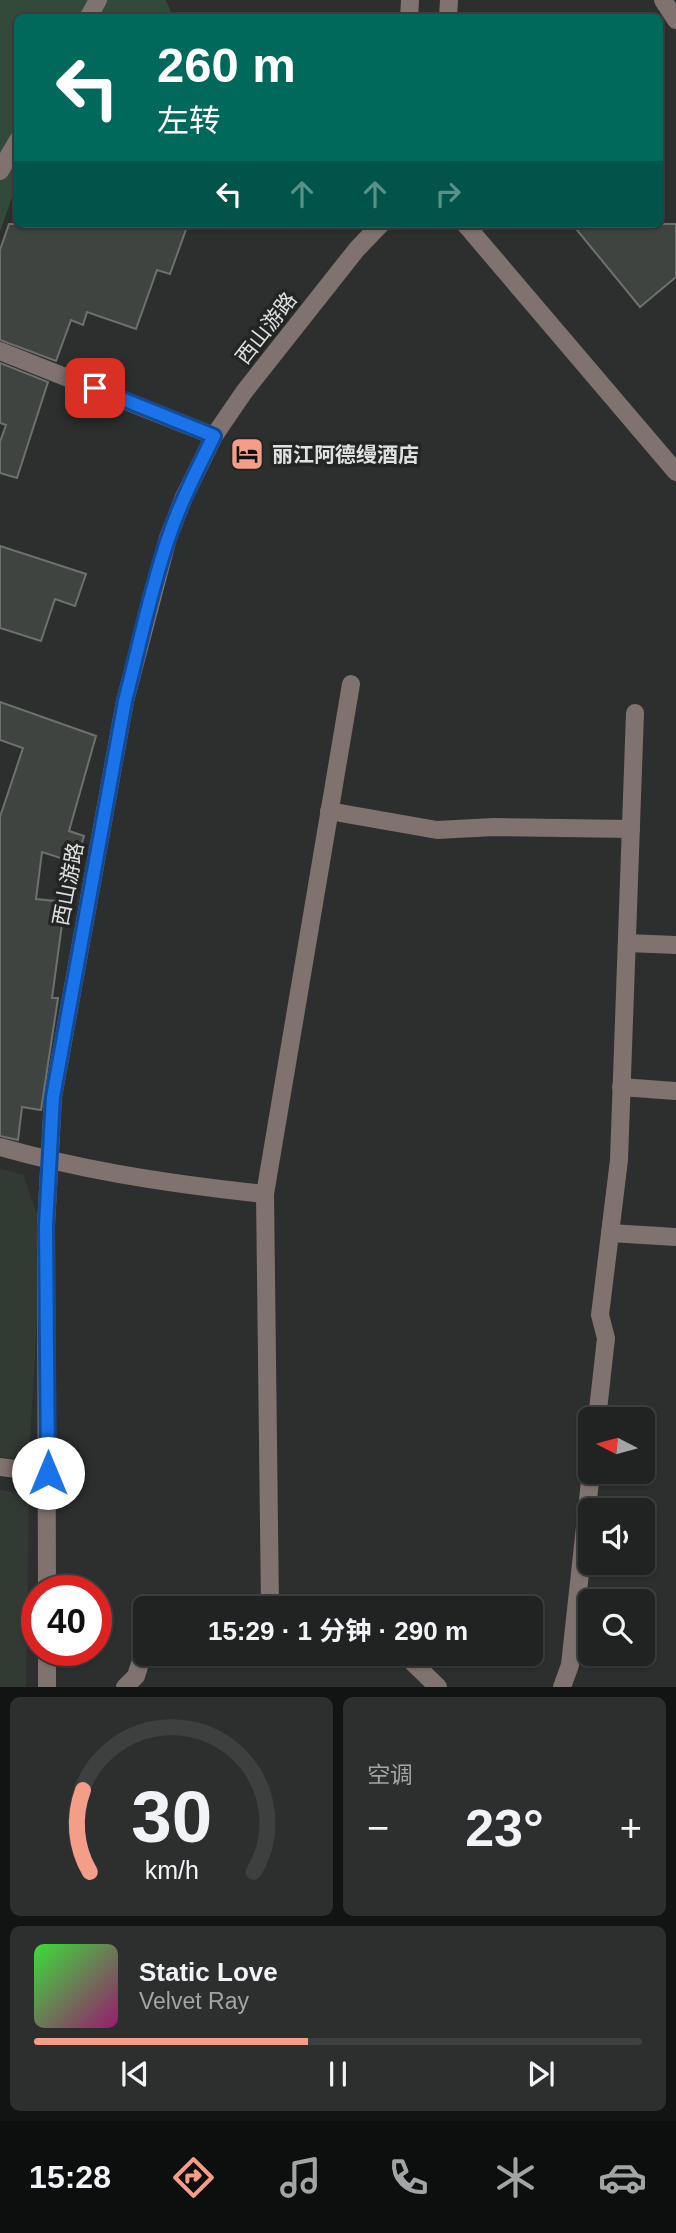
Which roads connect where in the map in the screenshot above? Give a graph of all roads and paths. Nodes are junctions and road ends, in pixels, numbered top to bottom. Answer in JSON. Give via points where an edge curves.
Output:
{"nodes":[{"id":1,"x":663,"y":0,"type":"edge"},
{"id":2,"x":676,"y":20,"type":"edge"},
{"id":3,"x":14,"y":147,"type":"edge"},
{"id":4,"x":0,"y":171,"type":"edge"},
{"id":5,"x":365,"y":228,"type":"edge"},
{"id":6,"x":377,"y":228,"type":"edge"},
{"id":7,"x":468,"y":228,"type":"edge"},
{"id":8,"x":357,"y":249,"type":"junction"},
{"id":9,"x":0,"y":351,"type":"edge"},
{"id":10,"x":214,"y":436,"type":"junction"},
{"id":11,"x":676,"y":471,"type":"edge"},
{"id":12,"x":351,"y":684,"type":"dead end"},
{"id":13,"x":635,"y":713,"type":"dead end"},
{"id":14,"x":329,"y":811,"type":"junction"},
{"id":15,"x":631,"y":829,"type":"junction"},
{"id":16,"x":626,"y":943,"type":"junction"},
{"id":17,"x":676,"y":945,"type":"edge"},
{"id":18,"x":621,"y":1087,"type":"junction"},
{"id":19,"x":676,"y":1091,"type":"edge"},
{"id":20,"x":0,"y":1147,"type":"edge"},
{"id":21,"x":48,"y":1161,"type":"junction"},
{"id":22,"x":265,"y":1194,"type":"junction"},
{"id":23,"x":610,"y":1233,"type":"junction"},
{"id":24,"x":676,"y":1237,"type":"edge"},
{"id":25,"x":598,"y":1407,"type":"edge"},
{"id":26,"x":0,"y":1467,"type":"edge"},
{"id":27,"x":48,"y":1473,"type":"junction"},
{"id":28,"x":590,"y":1484,"type":"edge"},
{"id":29,"x":47,"y":1575,"type":"edge"},
{"id":30,"x":270,"y":1596,"type":"edge"},
{"id":31,"x":47,"y":1666,"type":"edge"},
{"id":32,"x":139,"y":1666,"type":"edge"},
{"id":33,"x":416,"y":1666,"type":"edge"},
{"id":34,"x":47,"y":1687,"type":"edge"},
{"id":35,"x":125,"y":1687,"type":"edge"},
{"id":36,"x":438,"y":1687,"type":"edge"},
{"id":37,"x":562,"y":1687,"type":"edge"}],
"edges":[{"from":1,"to":2,"type":"street"},
{"from":3,"to":4,"type":"street"},
{"from":5,"to":8,"type":"street"},
{"from":6,"to":8,"type":"street"},
{"from":7,"to":11,"type":"street"},
{"from":8,"to":10,"type":"street","name":"西山游路"},
{"from":9,"to":10,"type":"street"},
{"from":10,"to":21,"type":"street","name":"西山游路","via":[[168,538],[125,701],[60,1049]]},
{"from":12,"to":14,"type":"street"},
{"from":13,"to":15,"type":"street"},
{"from":14,"to":15,"type":"street","via":[[437,830]]},
{"from":14,"to":22,"type":"street"},
{"from":15,"to":16,"type":"street"},
{"from":16,"to":17,"type":"street"},
{"from":16,"to":18,"type":"street"},
{"from":18,"to":19,"type":"street"},
{"from":18,"to":23,"type":"street"},
{"from":20,"to":21,"type":"street"},
{"from":21,"to":22,"type":"street","via":[[170,1184]]},
{"from":21,"to":27,"type":"street","name":"西山游路"},
{"from":22,"to":30,"type":"street"},
{"from":23,"to":24,"type":"street"},
{"from":23,"to":25,"type":"street","via":[[600,1315],[606,1338]]},
{"from":26,"to":27,"type":"street"},
{"from":27,"to":29,"type":"street","name":"西山游路"},
{"from":28,"to":37,"type":"street","via":[[570,1665]]},
{"from":31,"to":34,"type":"street"},
{"from":32,"to":35,"type":"street"},
{"from":33,"to":36,"type":"street"}]}
